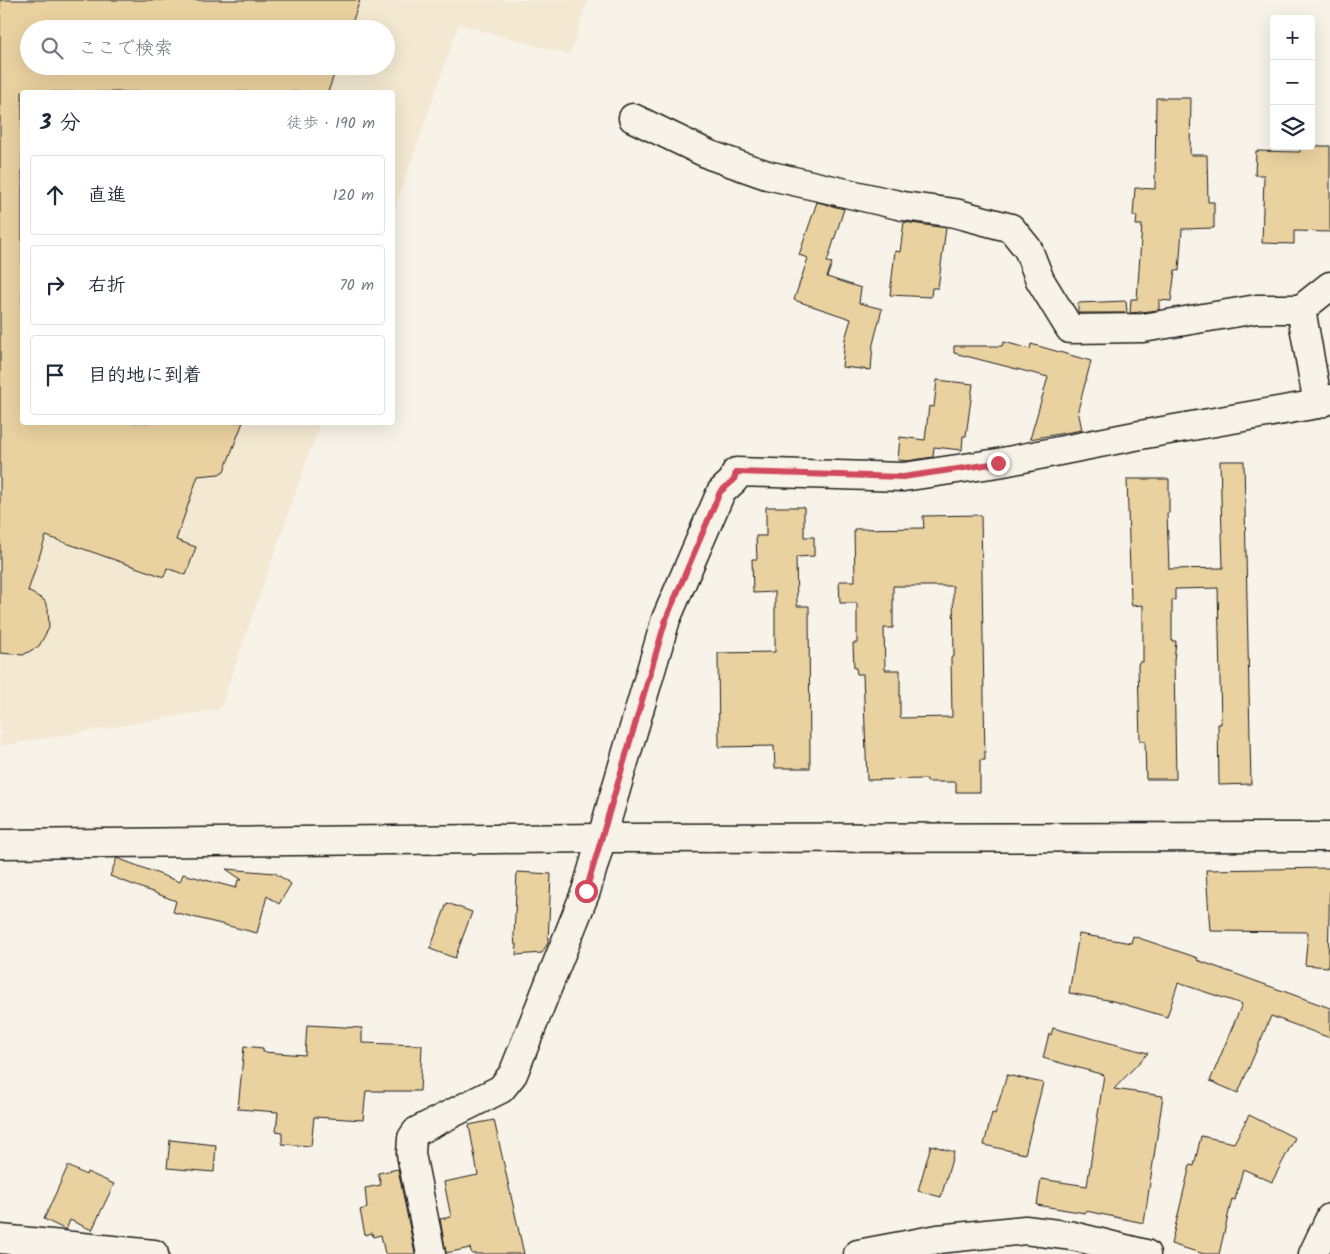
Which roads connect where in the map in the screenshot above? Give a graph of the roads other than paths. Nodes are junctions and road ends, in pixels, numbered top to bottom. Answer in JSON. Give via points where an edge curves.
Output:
{"nodes":[{"id":1,"x":633,"y":118,"type":"dead end"},
{"id":2,"x":1330,"y":286,"type":"edge"},
{"id":3,"x":1301,"y":309,"type":"junction"},
{"id":4,"x":1324,"y":402,"type":"edge"},
{"id":5,"x":1330,"y":836,"type":"edge"},
{"id":6,"x":601,"y":838,"type":"junction"},
{"id":7,"x":0,"y":844,"type":"edge"},
{"id":8,"x":1330,"y":1218,"type":"edge"},
{"id":9,"x":0,"y":1239,"type":"edge"},
{"id":10,"x":154,"y":1254,"type":"edge"},
{"id":11,"x":431,"y":1254,"type":"edge"},
{"id":12,"x":858,"y":1254,"type":"edge"},
{"id":13,"x":1146,"y":1254,"type":"edge"},
{"id":14,"x":1313,"y":1254,"type":"edge"}],
"edges":[{"from":1,"to":3,"type":"street","via":[[710,155],[767,175],[903,206],[955,212],[1011,228],[1028,249],[1040,280],[1070,329],[1143,328],[1257,309]]},
{"from":2,"to":3,"type":"street"},
{"from":3,"to":4,"type":"street"},
{"from":4,"to":6,"type":"street","via":[[998,463],[903,477],[736,472],[734,480],[720,492],[666,619]]},
{"from":5,"to":6,"type":"street"},
{"from":6,"to":7,"type":"street"},
{"from":6,"to":11,"type":"street","via":[[586,891],[513,1074],[501,1090],[416,1131],[412,1138],[412,1154]]},
{"from":8,"to":14,"type":"street"},
{"from":9,"to":10,"type":"street"},
{"from":12,"to":13,"type":"street","via":[[938,1238],[1025,1230],[1073,1236]]}]}
